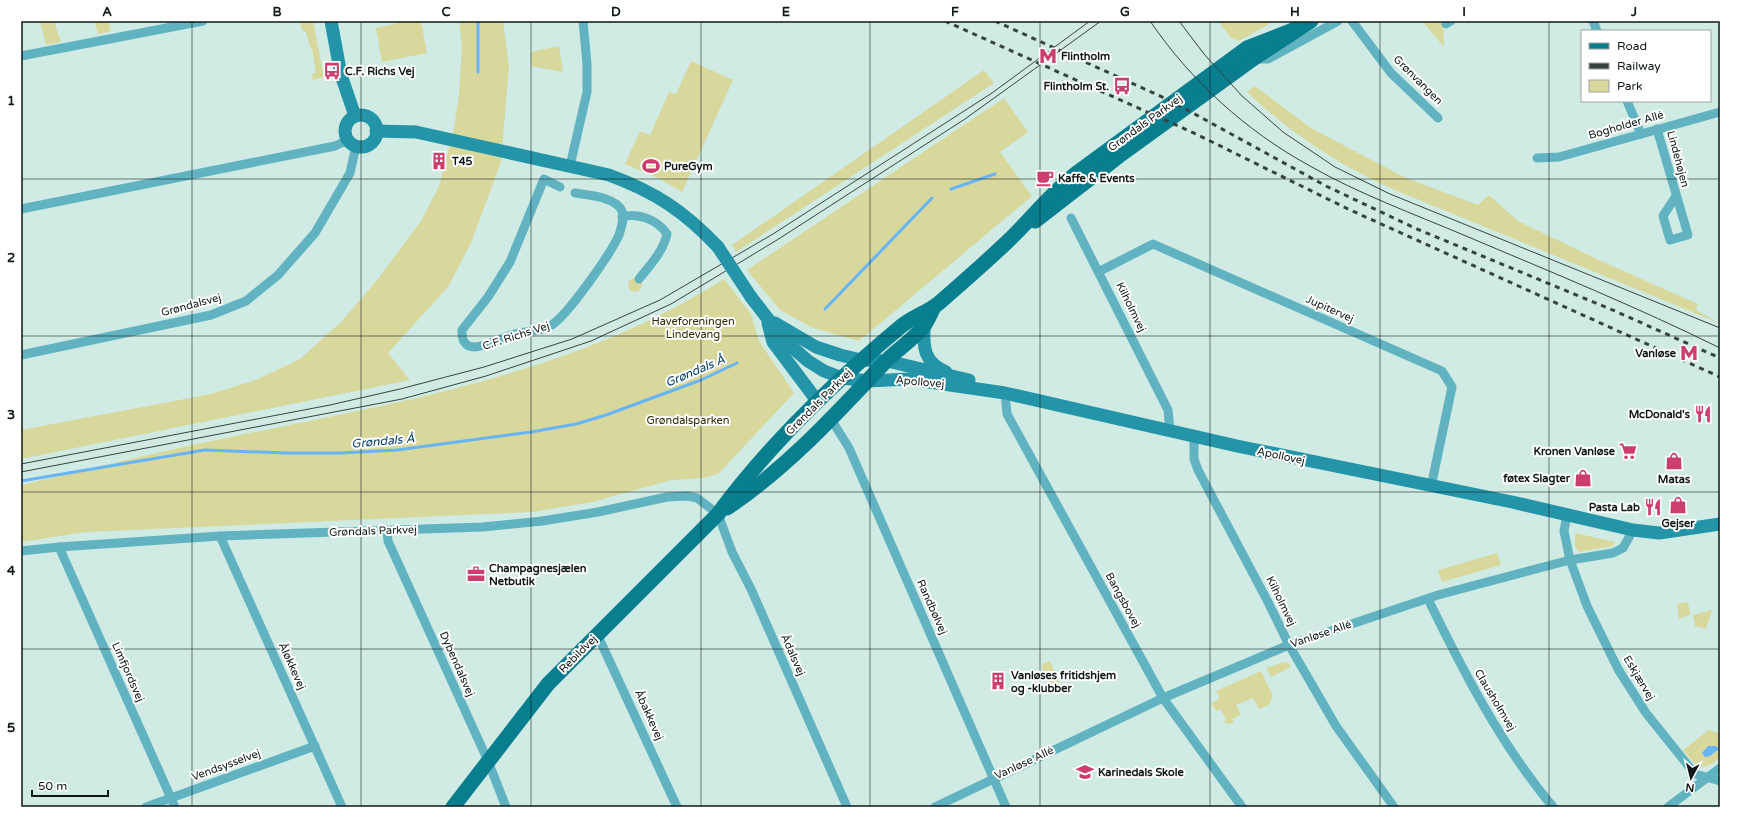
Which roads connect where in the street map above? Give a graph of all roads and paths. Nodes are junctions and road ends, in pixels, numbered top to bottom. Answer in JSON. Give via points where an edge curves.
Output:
{"nodes":[{"id":1,"x":203,"y":21,"type":"edge"},
{"id":2,"x":331,"y":21,"type":"edge"},
{"id":3,"x":583,"y":21,"type":"edge"},
{"id":4,"x":1338,"y":21,"type":"edge"},
{"id":5,"x":1352,"y":21,"type":"edge"},
{"id":6,"x":1593,"y":21,"type":"edge"},
{"id":7,"x":1305,"y":24,"type":"edge"},
{"id":8,"x":1598,"y":30,"type":"edge"},
{"id":9,"x":21,"y":56,"type":"edge"},
{"id":10,"x":1253,"y":59,"type":"junction"},
{"id":11,"x":1627,"y":102,"type":"edge"},
{"id":12,"x":1720,"y":112,"type":"edge"},
{"id":13,"x":356,"y":116,"type":"junction"},
{"id":14,"x":1438,"y":118,"type":"dead end"},
{"id":15,"x":1657,"y":129,"type":"junction"},
{"id":16,"x":376,"y":131,"type":"junction"},
{"id":17,"x":1641,"y":134,"type":"junction"},
{"id":18,"x":352,"y":143,"type":"junction"},
{"id":19,"x":1537,"y":158,"type":"dead end"},
{"id":20,"x":550,"y":162,"type":"junction"},
{"id":21,"x":1101,"y":163,"type":"junction"},
{"id":22,"x":570,"y":166,"type":"junction"},
{"id":23,"x":544,"y":179,"type":"junction"},
{"id":24,"x":560,"y":187,"type":"dead end"},
{"id":25,"x":575,"y":193,"type":"dead end"},
{"id":26,"x":1676,"y":196,"type":"dead end"},
{"id":27,"x":21,"y":210,"type":"edge"},
{"id":28,"x":622,"y":217,"type":"junction"},
{"id":29,"x":1071,"y":218,"type":"dead end"},
{"id":30,"x":1100,"y":271,"type":"junction"},
{"id":31,"x":639,"y":279,"type":"dead end"},
{"id":32,"x":934,"y":307,"type":"junction"},
{"id":33,"x":767,"y":317,"type":"junction"},
{"id":34,"x":924,"y":326,"type":"junction"},
{"id":35,"x":21,"y":355,"type":"edge"},
{"id":36,"x":861,"y":360,"type":"junction"},
{"id":37,"x":887,"y":361,"type":"junction"},
{"id":38,"x":842,"y":378,"type":"junction"},
{"id":39,"x":960,"y":378,"type":"junction"},
{"id":40,"x":869,"y":381,"type":"junction"},
{"id":41,"x":1001,"y":392,"type":"junction"},
{"id":42,"x":818,"y":402,"type":"junction"},
{"id":43,"x":831,"y":419,"type":"junction"},
{"id":44,"x":1170,"y":431,"type":"junction"},
{"id":45,"x":1194,"y":436,"type":"junction"},
{"id":46,"x":1432,"y":487,"type":"junction"},
{"id":47,"x":718,"y":514,"type":"junction"},
{"id":48,"x":1567,"y":515,"type":"junction"},
{"id":49,"x":1720,"y":524,"type":"edge"},
{"id":50,"x":1633,"y":530,"type":"junction"},
{"id":51,"x":387,"y":531,"type":"junction"},
{"id":52,"x":220,"y":536,"type":"junction"},
{"id":53,"x":59,"y":547,"type":"junction"},
{"id":54,"x":21,"y":551,"type":"edge"},
{"id":55,"x":1570,"y":560,"type":"junction"},
{"id":56,"x":1428,"y":599,"type":"junction"},
{"id":57,"x":597,"y":634,"type":"junction"},
{"id":58,"x":1289,"y":645,"type":"junction"},
{"id":59,"x":1163,"y":698,"type":"junction"},
{"id":60,"x":315,"y":746,"type":"junction"},
{"id":61,"x":488,"y":761,"type":"junction"},
{"id":62,"x":1720,"y":768,"type":"edge"},
{"id":63,"x":1708,"y":777,"type":"junction"},
{"id":64,"x":993,"y":778,"type":"junction"},
{"id":65,"x":1720,"y":781,"type":"edge"},
{"id":66,"x":171,"y":797,"type":"junction"},
{"id":67,"x":146,"y":807,"type":"edge"},
{"id":68,"x":175,"y":807,"type":"edge"},
{"id":69,"x":342,"y":807,"type":"edge"},
{"id":70,"x":453,"y":807,"type":"edge"},
{"id":71,"x":506,"y":807,"type":"edge"},
{"id":72,"x":677,"y":807,"type":"edge"},
{"id":73,"x":847,"y":807,"type":"edge"},
{"id":74,"x":935,"y":807,"type":"edge"},
{"id":75,"x":1006,"y":807,"type":"edge"},
{"id":76,"x":1242,"y":807,"type":"edge"},
{"id":77,"x":1394,"y":807,"type":"edge"},
{"id":78,"x":1552,"y":807,"type":"edge"},
{"id":79,"x":1668,"y":807,"type":"edge"}],
"edges":[{"from":1,"to":9,"type":"street"},
{"from":2,"to":13,"type":"street","via":[[341,75]]},
{"from":3,"to":22,"type":"street","via":[[587,92]]},
{"from":4,"to":10,"type":"street","name":"Grøndals Parkvej","via":[[1268,59]]},
{"from":5,"to":14,"type":"street","name":"Grønvangen","via":[[1391,73]]},
{"from":6,"to":8,"type":"street"},
{"from":7,"to":10,"type":"main road","name":"Grøndals Parkvej"},
{"from":7,"to":21,"type":"main road","name":"Grøndals Parkvej","via":[[1246,48]]},
{"from":10,"to":21,"type":"main road","name":"Grøndals Parkvej"},
{"from":11,"to":17,"type":"street"},
{"from":12,"to":15,"type":"street","name":"Bogholder Allé"},
{"from":13,"to":16,"type":"street","via":[[370,118]]},
{"from":13,"to":18,"type":"street","via":[[350,119],[346,126],[345,135]]},
{"from":15,"to":17,"type":"street","name":"Bogholder Allé"},
{"from":15,"to":26,"type":"street","name":"Lindehøjen"},
{"from":16,"to":18,"type":"street","via":[[370,144],[362,146]]},
{"from":16,"to":20,"type":"street","via":[[416,132]]},
{"from":17,"to":19,"type":"street","name":"Bogholder Allé","via":[[1559,157]]},
{"from":18,"to":27,"type":"street"},
{"from":18,"to":35,"type":"street","name":"Grøndalsvej","via":[[350,173],[315,232],[278,274],[246,301],[211,315]]},
{"from":20,"to":22,"type":"street"},
{"from":20,"to":23,"type":"street","name":"C.F. Richs Vej"},
{"from":21,"to":32,"type":"main road","name":"Grøndals Parkvej","via":[[1063,202],[1007,242]]},
{"from":22,"to":33,"type":"street","bridge":true,"via":[[609,175],[654,194],[673,206],[718,247]]},
{"from":23,"to":24,"type":"street"},
{"from":23,"to":28,"type":"street","name":"C.F. Richs Vej","via":[[510,262],[462,330],[463,339],[469,346],[480,348],[515,334],[549,327],[558,320],[567,312],[605,258],[618,235]]},
{"from":25,"to":28,"type":"street","via":[[601,197],[611,202],[621,210]]},
{"from":28,"to":31,"type":"street","via":[[631,214],[641,216],[662,226],[667,234],[659,254]]},
{"from":29,"to":30,"type":"street","name":"Kilholmvej"},
{"from":30,"to":44,"type":"street","name":"Kilholmvej","via":[[1168,410]]},
{"from":30,"to":46,"type":"street","name":"Jupitervej","via":[[1153,244],[1442,371],[1452,387]]},
{"from":32,"to":34,"type":"main road","name":"Grøndals Parkvej"},
{"from":32,"to":36,"type":"main road","name":"Grøndals Parkvej","via":[[909,319]]},
{"from":33,"to":36,"type":"street","via":[[816,347]]},
{"from":33,"to":38,"type":"street","via":[[785,341],[808,362]]},
{"from":33,"to":42,"type":"street","via":[[773,342]]},
{"from":34,"to":37,"type":"main road","name":"Grøndals Parkvej"},
{"from":34,"to":39,"type":"street","name":"Apollovej","via":[[926,353],[934,367]]},
{"from":36,"to":37,"type":"street"},
{"from":36,"to":38,"type":"main road","name":"Grøndals Parkvej"},
{"from":37,"to":39,"type":"street","name":"Apollovej"},
{"from":37,"to":40,"type":"main road","name":"Grøndals Parkvej"},
{"from":38,"to":40,"type":"street","name":"Apollovej"},
{"from":38,"to":42,"type":"main road","name":"Grøndals Parkvej"},
{"from":39,"to":41,"type":"street","name":"Apollovej"},
{"from":40,"to":41,"type":"street","name":"Apollovej","via":[[909,379]]},
{"from":40,"to":43,"type":"main road","name":"Grøndals Parkvej"},
{"from":41,"to":44,"type":"street","name":"Apollovej"},
{"from":41,"to":59,"type":"street","name":"Bangsbovej","via":[[1007,414]]},
{"from":42,"to":43,"type":"main road"},
{"from":42,"to":47,"type":"main road","name":"Grøndals Parkvej","via":[[740,484]]},
{"from":43,"to":47,"type":"main road","name":"Grøndals Parkvej","via":[[749,493]]},
{"from":43,"to":64,"type":"street","name":"Randbølvej","via":[[849,448]]},
{"from":44,"to":45,"type":"street","name":"Apollovej"},
{"from":45,"to":46,"type":"street","name":"Apollovej"},
{"from":45,"to":58,"type":"street","name":"Kilholmvej","via":[[1194,459],[1198,470]]},
{"from":46,"to":48,"type":"street","name":"Apollovej"},
{"from":47,"to":51,"type":"street","name":"Grøndals Parkvej","via":[[697,498],[678,496],[542,521],[483,527]]},
{"from":47,"to":57,"type":"main road","name":"Rebildvej"},
{"from":47,"to":73,"type":"street","name":"Ådalsvej","via":[[732,552],[751,589]]},
{"from":48,"to":50,"type":"street","name":"Apollovej"},
{"from":48,"to":55,"type":"street","via":[[1564,532]]},
{"from":49,"to":50,"type":"street","via":[[1659,533]]},
{"from":50,"to":55,"type":"street","name":"Vanløse Allé","via":[[1622,548],[1613,553]]},
{"from":51,"to":52,"type":"street","name":"Grøndals Parkvej"},
{"from":51,"to":61,"type":"street","name":"Dybendalsvej","via":[[388,541]]},
{"from":52,"to":53,"type":"street","name":"Grøndals Parkvej"},
{"from":52,"to":60,"type":"street","name":"Åløkkevej"},
{"from":53,"to":54,"type":"street","name":"Grøndals Parkvej"},
{"from":53,"to":66,"type":"street","name":"Limfjordsvej"},
{"from":55,"to":56,"type":"street","name":"Vanløse Allé"},
{"from":55,"to":63,"type":"street","name":"Eskjærvej","via":[[1587,606],[1618,669],[1646,713],[1679,755],[1695,774]]},
{"from":56,"to":58,"type":"street","name":"Vanløse Allé"},
{"from":56,"to":78,"type":"street","name":"Clausholmvej","via":[[1488,714]]},
{"from":57,"to":61,"type":"main road","name":"Rebildvej","via":[[548,684]]},
{"from":57,"to":72,"type":"street","name":"Åbakkevej"},
{"from":58,"to":59,"type":"street","name":"Vanløse Allé"},
{"from":58,"to":77,"type":"street","name":"Kilholmvej","via":[[1336,726]]},
{"from":59,"to":64,"type":"street","name":"Vanløse Allé"},
{"from":59,"to":76,"type":"street","name":"Bangsbovej"},
{"from":60,"to":66,"type":"street","name":"Vendsysselvej"},
{"from":60,"to":69,"type":"street","name":"Åløkkevej"},
{"from":61,"to":70,"type":"main road","name":"Rebildvej"},
{"from":61,"to":71,"type":"street","name":"Dybendalsvej"},
{"from":62,"to":63,"type":"street"},
{"from":63,"to":65,"type":"street","name":"Eskjærvej"},
{"from":63,"to":79,"type":"street"},
{"from":64,"to":74,"type":"street","name":"Vanløse Allé"},
{"from":64,"to":75,"type":"street","name":"Randbølvej"},
{"from":66,"to":67,"type":"street","name":"Vendsysselvej"},
{"from":66,"to":68,"type":"street","name":"Limfjordsvej"}]}
